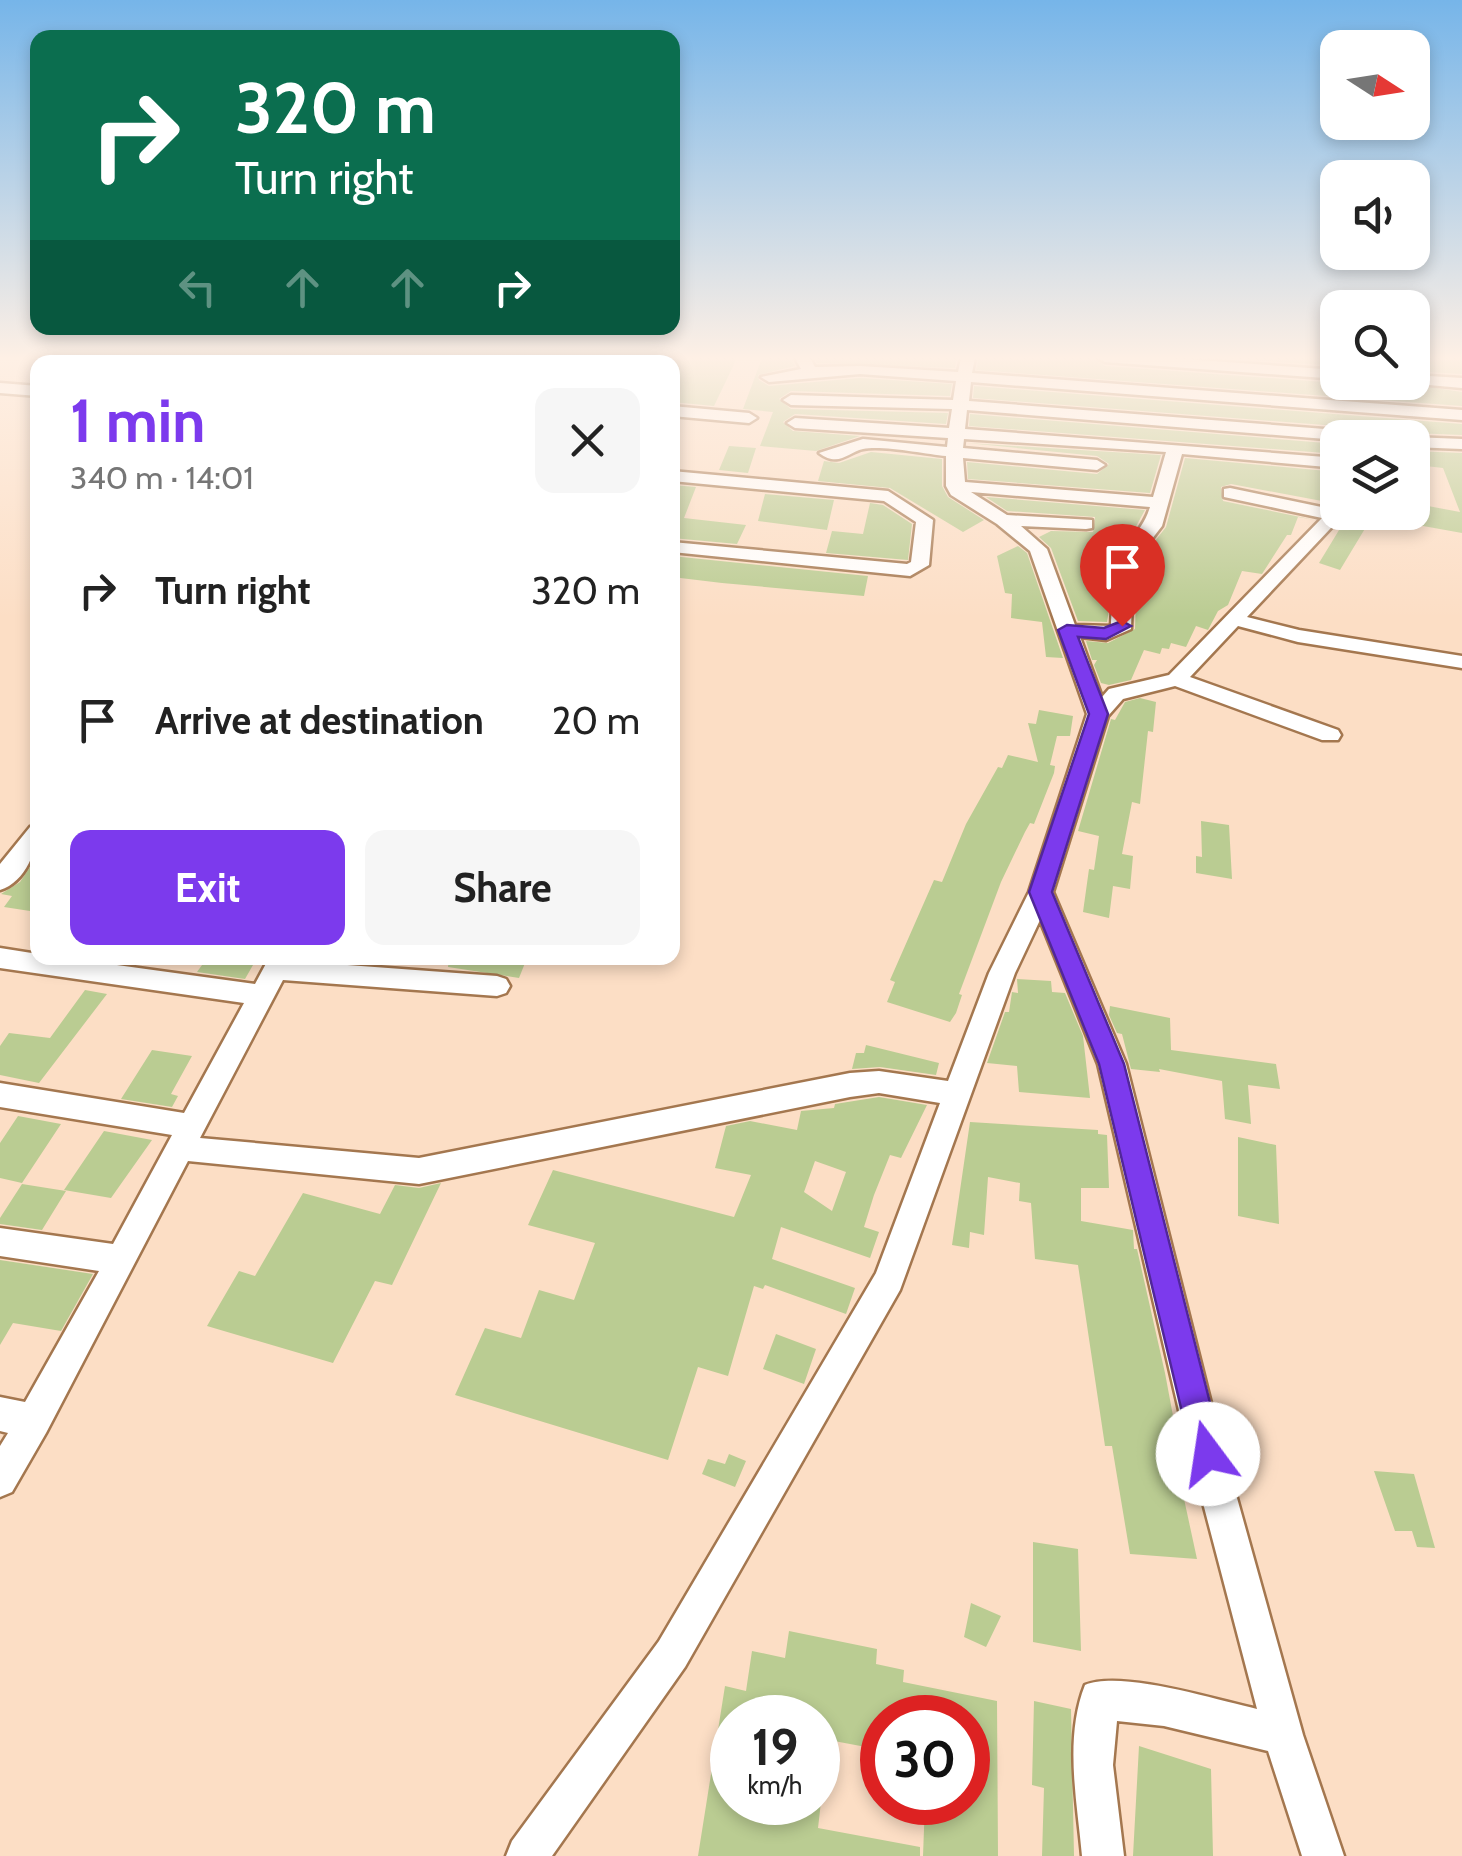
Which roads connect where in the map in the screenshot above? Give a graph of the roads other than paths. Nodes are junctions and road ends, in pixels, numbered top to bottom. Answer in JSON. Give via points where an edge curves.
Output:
{"nodes":[{"id":1,"x":860,"y":445,"type":"edge"},
{"id":2,"x":869,"y":445,"type":"edge"},
{"id":3,"x":955,"y":445,"type":"edge"},
{"id":4,"x":1126,"y":445,"type":"edge"},
{"id":5,"x":1175,"y":448,"type":"junction"},
{"id":6,"x":827,"y":453,"type":"dead end"},
{"id":7,"x":954,"y":454,"type":"junction"},
{"id":8,"x":1320,"y":461,"type":"edge"},
{"id":9,"x":1097,"y":465,"type":"dead end"},
{"id":10,"x":680,"y":477,"type":"edge"},
{"id":11,"x":955,"y":486,"type":"junction"},
{"id":12,"x":1230,"y":493,"type":"dead end"},
{"id":13,"x":1160,"y":504,"type":"junction"},
{"id":14,"x":1320,"y":511,"type":"edge"},
{"id":15,"x":1003,"y":520,"type":"junction"},
{"id":16,"x":1086,"y":524,"type":"dead end"},
{"id":17,"x":1321,"y":530,"type":"edge"},
{"id":18,"x":680,"y":548,"type":"edge"},
{"id":19,"x":1236,"y":620,"type":"junction"},
{"id":20,"x":1067,"y":630,"type":"junction"},
{"id":21,"x":1462,"y":662,"type":"edge"},
{"id":22,"x":1176,"y":679,"type":"junction"},
{"id":23,"x":1098,"y":714,"type":"junction"},
{"id":24,"x":1330,"y":735,"type":"dead end"},
{"id":25,"x":30,"y":850,"type":"edge"},
{"id":26,"x":30,"y":851,"type":"edge"},
{"id":27,"x":0,"y":881,"type":"edge"},
{"id":28,"x":0,"y":892,"type":"edge"},
{"id":29,"x":1040,"y":892,"type":"junction"},
{"id":30,"x":0,"y":958,"type":"edge"},
{"id":31,"x":30,"y":960,"type":"edge"},
{"id":32,"x":119,"y":965,"type":"edge"},
{"id":33,"x":273,"y":974,"type":"edge"},
{"id":34,"x":497,"y":986,"type":"dead end"},
{"id":35,"x":956,"y":1094,"type":"junction"},
{"id":36,"x":0,"y":1095,"type":"edge"},
{"id":37,"x":183,"y":1137,"type":"junction"},
{"id":38,"x":0,"y":1242,"type":"edge"},
{"id":39,"x":123,"y":1260,"type":"junction"},
{"id":40,"x":0,"y":1414,"type":"edge"},
{"id":41,"x":34,"y":1421,"type":"junction"},
{"id":42,"x":0,"y":1480,"type":"edge"},
{"id":43,"x":1283,"y":1735,"type":"junction"},
{"id":44,"x":527,"y":1856,"type":"edge"},
{"id":45,"x":1104,"y":1856,"type":"edge"},
{"id":46,"x":1323,"y":1856,"type":"edge"}],
"edges":[{"from":1,"to":6,"type":"street","via":[[848,453]]},
{"from":2,"to":7,"type":"street"},
{"from":3,"to":7,"type":"street"},
{"from":4,"to":5,"type":"street"},
{"from":5,"to":8,"type":"street"},
{"from":5,"to":13,"type":"street"},
{"from":7,"to":9,"type":"street"},
{"from":7,"to":11,"type":"street"},
{"from":10,"to":18,"type":"street","via":[[877,492],[920,516],[926,529],[920,566],[910,570]]},
{"from":11,"to":13,"type":"street"},
{"from":11,"to":15,"type":"street"},
{"from":12,"to":14,"type":"street"},
{"from":13,"to":20,"type":"street","via":[[1136,547],[1121,629]]},
{"from":15,"to":16,"type":"street"},
{"from":15,"to":20,"type":"street","via":[[1038,549]]},
{"from":17,"to":19,"type":"street"},
{"from":19,"to":21,"type":"street"},
{"from":19,"to":22,"type":"street"},
{"from":20,"to":23,"type":"street"},
{"from":22,"to":23,"type":"street","via":[[1116,694]]},
{"from":22,"to":24,"type":"street"},
{"from":23,"to":29,"type":"street"},
{"from":25,"to":27,"type":"street"},
{"from":26,"to":28,"type":"street"},
{"from":29,"to":35,"type":"street"},
{"from":29,"to":43,"type":"street","via":[[1112,1064]]},
{"from":30,"to":31,"type":"street"},
{"from":32,"to":33,"type":"street"},
{"from":33,"to":34,"type":"street"},
{"from":33,"to":37,"type":"street"},
{"from":35,"to":37,"type":"street","via":[[879,1082],[850,1085],[419,1171]]},
{"from":35,"to":44,"type":"street","via":[[889,1280],[672,1654]]},
{"from":36,"to":37,"type":"street"},
{"from":37,"to":39,"type":"street"},
{"from":38,"to":39,"type":"street"},
{"from":39,"to":41,"type":"street"},
{"from":40,"to":41,"type":"street"},
{"from":41,"to":42,"type":"street"},
{"from":43,"to":45,"type":"street","via":[[1099,1699],[1093,1765]]},
{"from":43,"to":46,"type":"street"}]}
